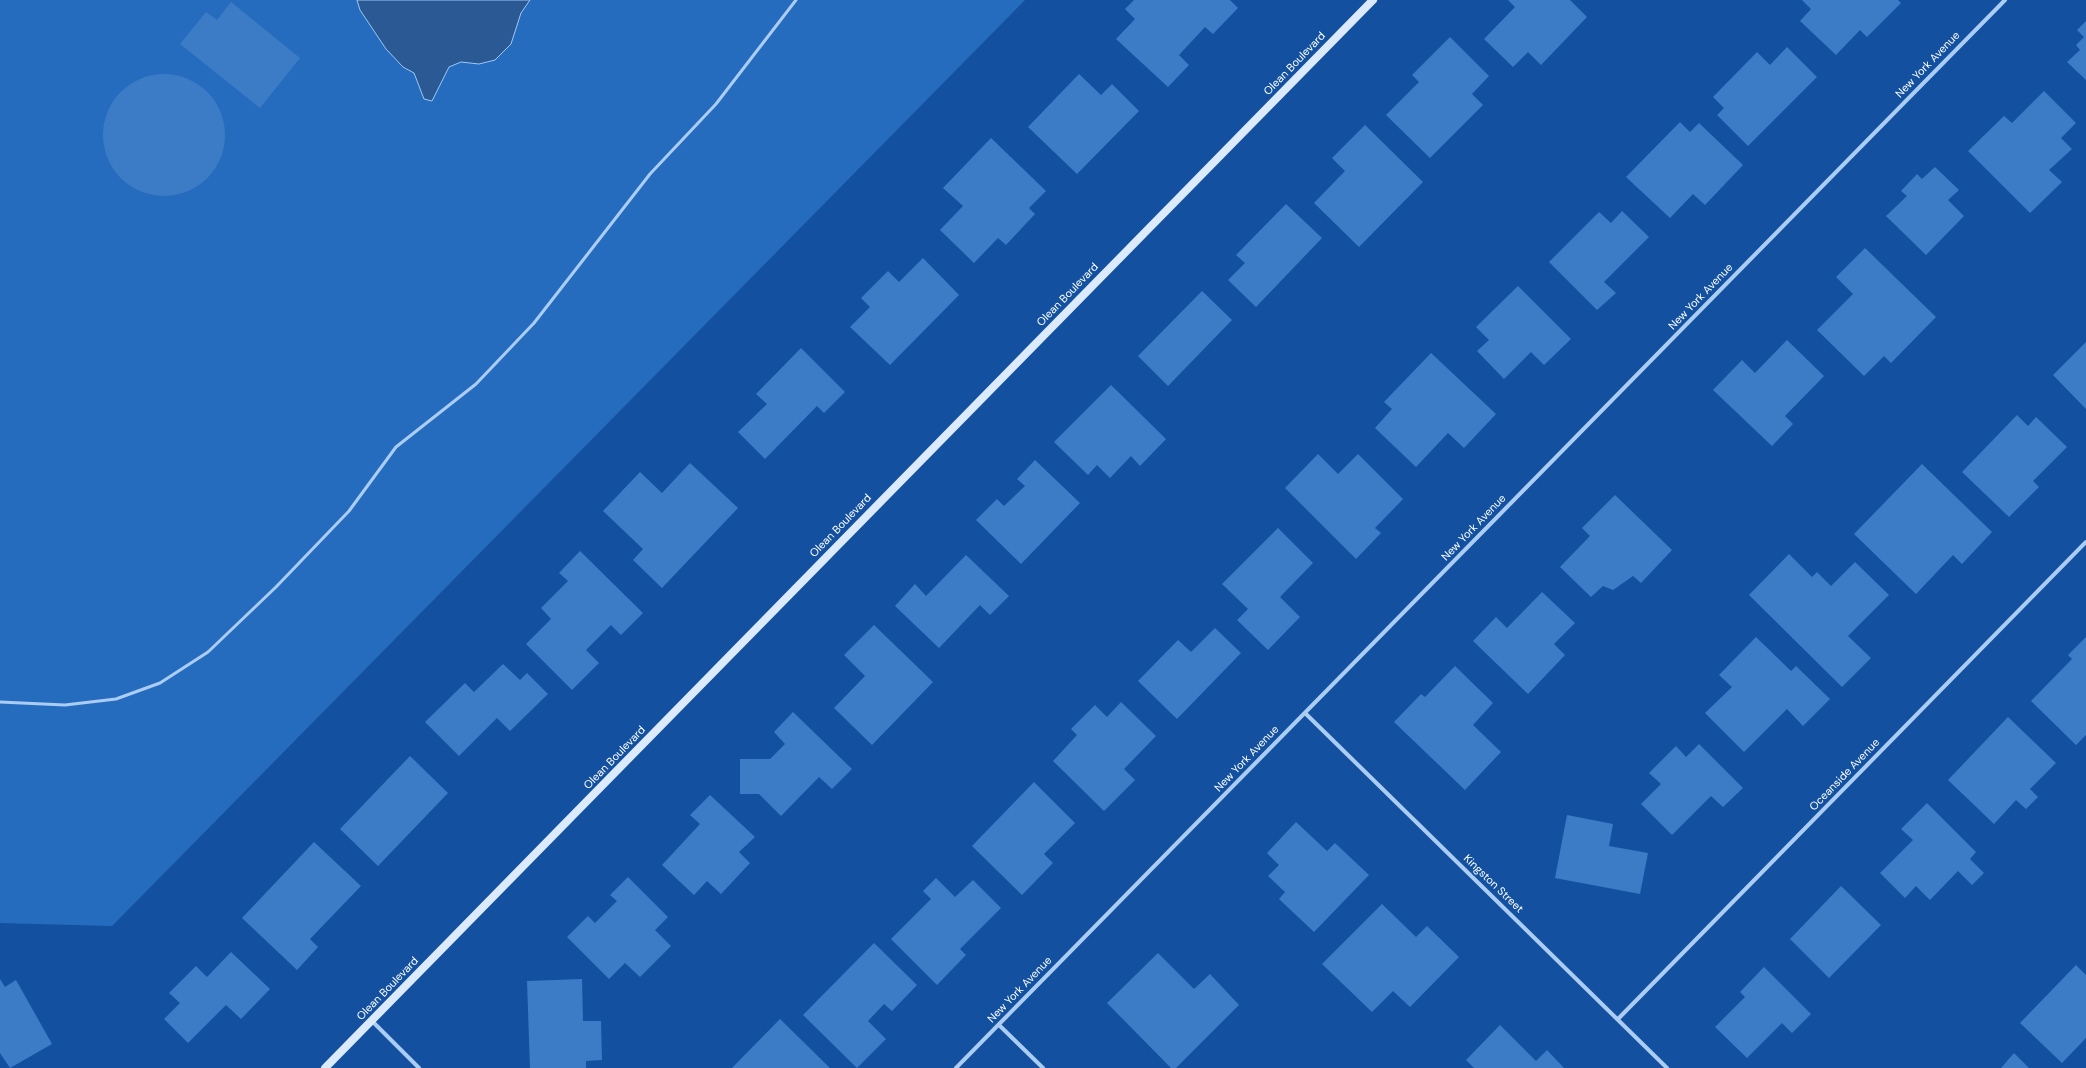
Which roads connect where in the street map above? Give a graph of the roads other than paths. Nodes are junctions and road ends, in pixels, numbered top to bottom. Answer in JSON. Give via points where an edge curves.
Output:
{"nodes":[{"id":1,"x":796,"y":0,"type":"edge"},
{"id":2,"x":1373,"y":0,"type":"edge"},
{"id":3,"x":2005,"y":0,"type":"edge"},
{"id":4,"x":2086,"y":542,"type":"edge"},
{"id":5,"x":0,"y":702,"type":"edge"},
{"id":6,"x":1306,"y":713,"type":"junction"},
{"id":7,"x":1618,"y":1020,"type":"junction"},
{"id":8,"x":372,"y":1021,"type":"junction"},
{"id":9,"x":999,"y":1025,"type":"junction"},
{"id":10,"x":325,"y":1068,"type":"edge"},
{"id":11,"x":419,"y":1068,"type":"edge"},
{"id":12,"x":956,"y":1068,"type":"edge"},
{"id":13,"x":1043,"y":1068,"type":"edge"},
{"id":14,"x":1667,"y":1068,"type":"edge"}],
"edges":[{"from":1,"to":5,"type":"lane","via":[[716,104],[650,174],[534,322],[476,384],[396,446],[349,511],[276,587],[208,652],[160,682],[116,699],[65,705]]},
{"from":2,"to":8,"type":"street","name":"Olean Boulevard"},
{"from":3,"to":6,"type":"street","name":"New York Avenue"},
{"from":4,"to":7,"type":"street","name":"Oceanside Avenue"},
{"from":6,"to":7,"type":"street","name":"Kingston Street"},
{"from":6,"to":9,"type":"street","name":"New York Avenue"},
{"from":7,"to":14,"type":"street","name":"Kingston Street"},
{"from":8,"to":10,"type":"street","name":"Olean Boulevard"},
{"from":8,"to":11,"type":"street"},
{"from":9,"to":12,"type":"street","name":"New York Avenue"},
{"from":9,"to":13,"type":"street"}]}
